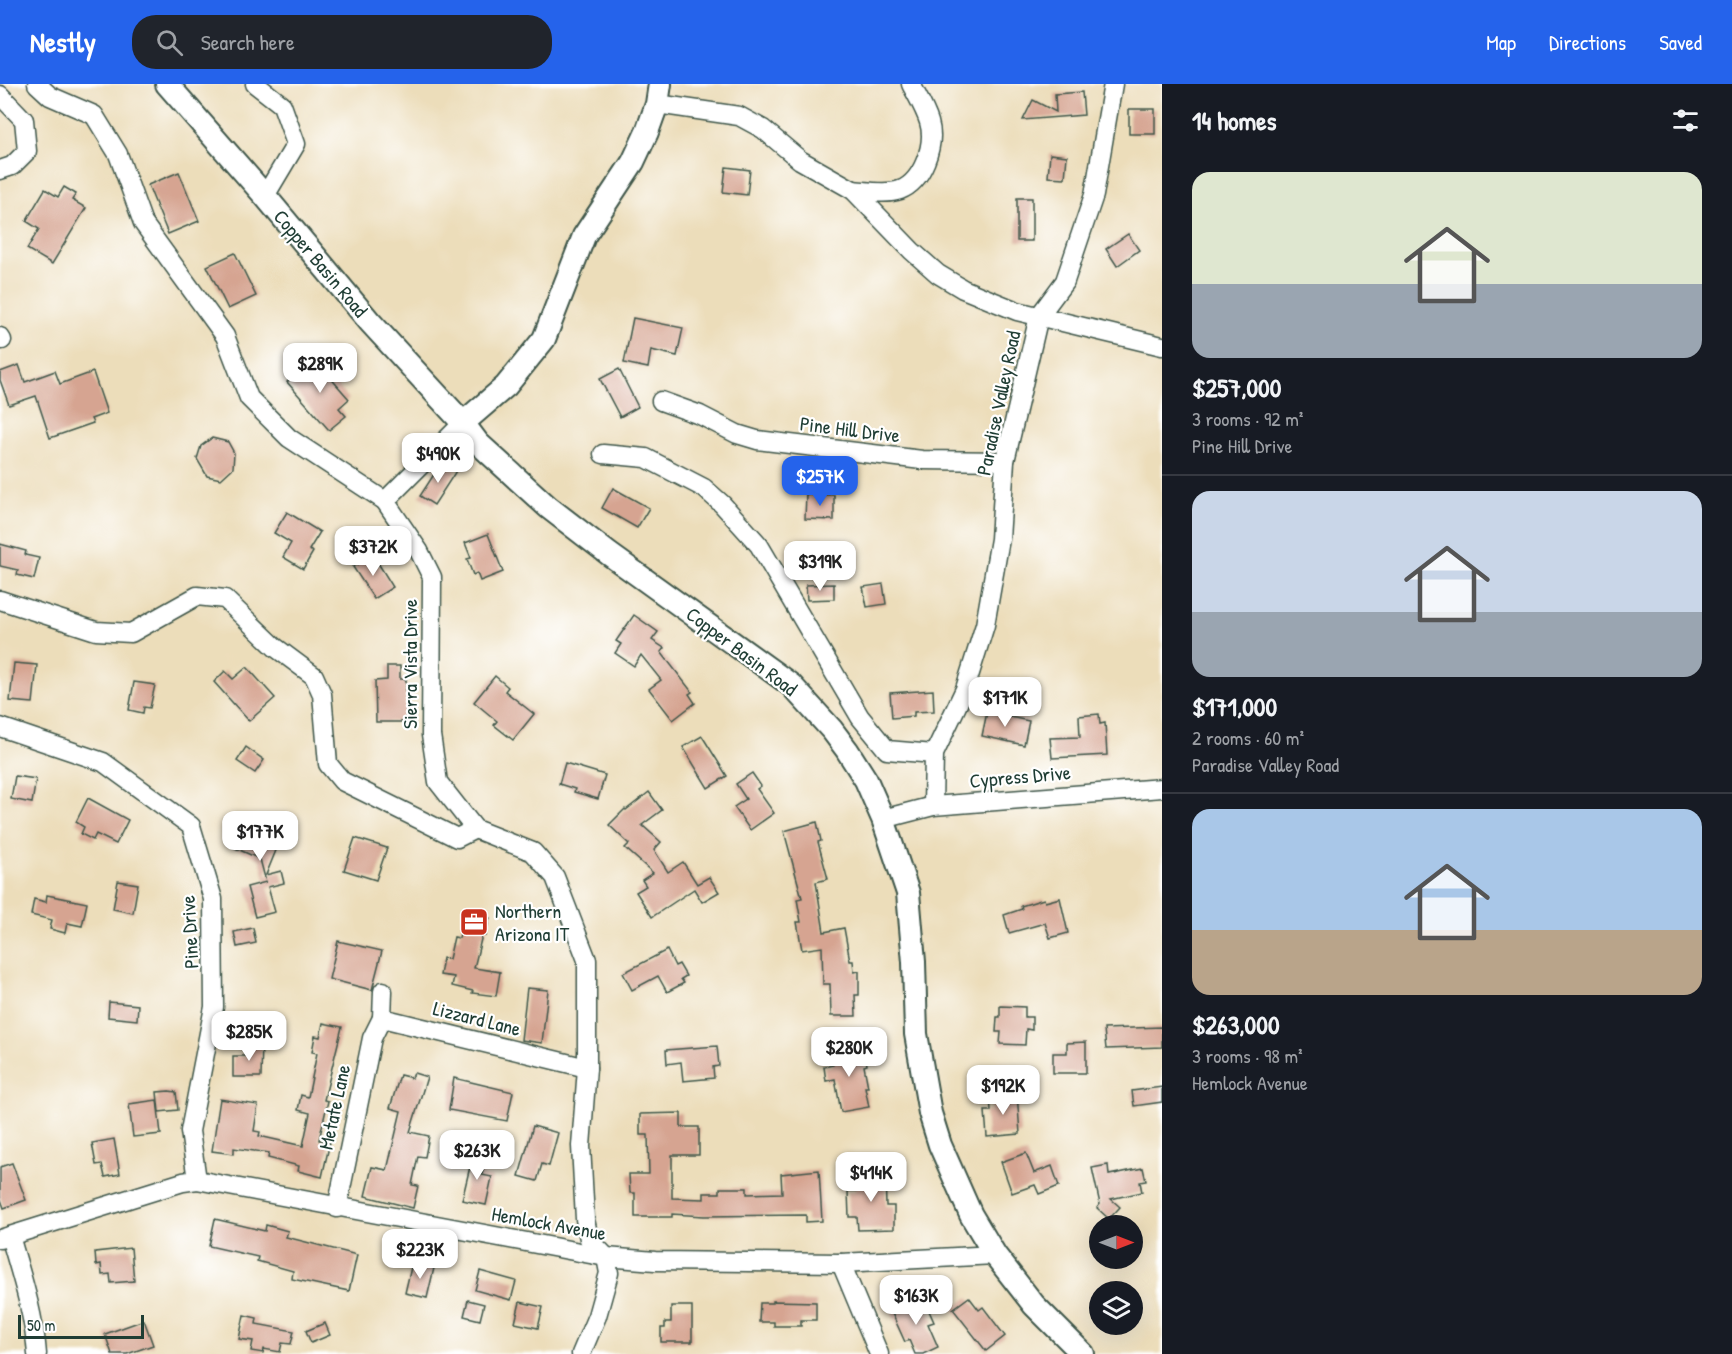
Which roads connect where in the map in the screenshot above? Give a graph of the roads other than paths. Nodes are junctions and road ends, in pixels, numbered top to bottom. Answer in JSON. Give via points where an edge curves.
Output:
{"nodes":[{"id":1,"x":37,"y":84,"type":"edge"},
{"id":2,"x":166,"y":84,"type":"edge"},
{"id":3,"x":255,"y":84,"type":"edge"},
{"id":4,"x":911,"y":84,"type":"edge"},
{"id":5,"x":1111,"y":86,"type":"edge"},
{"id":6,"x":658,"y":94,"type":"edge"},
{"id":7,"x":0,"y":95,"type":"edge"},
{"id":8,"x":0,"y":170,"type":"edge"},
{"id":9,"x":853,"y":190,"type":"junction"},
{"id":10,"x":265,"y":196,"type":"junction"},
{"id":11,"x":1039,"y":316,"type":"junction"},
{"id":12,"x":1162,"y":346,"type":"edge"},
{"id":13,"x":660,"y":401,"type":"dead end"},
{"id":14,"x":463,"y":423,"type":"junction"},
{"id":15,"x":603,"y":454,"type":"dead end"},
{"id":16,"x":1005,"y":461,"type":"junction"},
{"id":17,"x":385,"y":501,"type":"junction"},
{"id":18,"x":0,"y":600,"type":"edge"},
{"id":19,"x":0,"y":727,"type":"edge"},
{"id":20,"x":934,"y":754,"type":"junction"},
{"id":21,"x":1162,"y":788,"type":"edge"},
{"id":22,"x":933,"y":806,"type":"junction"},
{"id":23,"x":883,"y":819,"type":"junction"},
{"id":24,"x":475,"y":829,"type":"junction"},
{"id":25,"x":383,"y":990,"type":"dead end"},
{"id":26,"x":382,"y":1018,"type":"junction"},
{"id":27,"x":587,"y":1068,"type":"junction"},
{"id":28,"x":197,"y":1180,"type":"junction"},
{"id":29,"x":337,"y":1208,"type":"junction"},
{"id":30,"x":5,"y":1237,"type":"edge"},
{"id":31,"x":995,"y":1255,"type":"junction"},
{"id":32,"x":606,"y":1257,"type":"junction"},
{"id":33,"x":841,"y":1263,"type":"junction"},
{"id":34,"x":37,"y":1354,"type":"edge"},
{"id":35,"x":581,"y":1354,"type":"edge"},
{"id":36,"x":879,"y":1354,"type":"edge"},
{"id":37,"x":1083,"y":1354,"type":"edge"}],
"edges":[{"from":1,"to":17,"type":"street","name":"Sierra Vista Drive","via":[[50,96],[94,115],[118,154],[143,223],[225,336],[249,398],[289,438]]},
{"from":2,"to":10,"type":"street","name":"Copper Basin Road"},
{"from":3,"to":10,"type":"street","via":[[282,105],[296,144]]},
{"from":4,"to":9,"type":"street","via":[[930,124],[931,143],[924,163],[913,183],[898,191]]},
{"from":5,"to":11,"type":"street","name":"Paradise Valley Road","via":[[1094,195],[1065,281]]},
{"from":6,"to":9,"type":"street","via":[[739,116],[763,129],[800,160]]},
{"from":6,"to":14,"type":"street","via":[[633,162],[584,236],[544,339],[506,386]]},
{"from":7,"to":8,"type":"street","via":[[24,120],[27,151],[12,166]]},
{"from":9,"to":11,"type":"street","via":[[938,274],[963,289]]},
{"from":10,"to":14,"type":"street","name":"Copper Basin Road","via":[[370,322]]},
{"from":11,"to":12,"type":"street"},
{"from":11,"to":16,"type":"street","name":"Paradise Valley Road"},
{"from":13,"to":16,"type":"street","name":"Pine Hill Drive","via":[[757,440],[922,460]]},
{"from":14,"to":17,"type":"street"},
{"from":14,"to":23,"type":"street","name":"Copper Basin Road","via":[[478,443],[548,507],[791,686],[847,750]]},
{"from":15,"to":20,"type":"street","via":[[646,459],[704,488],[722,504],[759,545],[860,717],[880,742],[888,750]]},
{"from":16,"to":20,"type":"street","name":"Paradise Valley Road","via":[[1000,539],[985,625],[964,689]]},
{"from":17,"to":24,"type":"street","name":"Sierra Vista Drive","via":[[432,577],[431,735],[438,782]]},
{"from":18,"to":24,"type":"street","via":[[96,631],[131,633],[197,596],[225,599],[275,647],[314,676],[322,694],[328,764],[342,781],[457,838]]},
{"from":19,"to":28,"type":"street","name":"Pine Drive","via":[[103,762],[191,826],[213,899],[214,1007],[190,1131]]},
{"from":20,"to":22,"type":"street","name":"Paradise Valley Road"},
{"from":21,"to":22,"type":"street","name":"Cypress Drive"},
{"from":22,"to":23,"type":"street","name":"Cypress Drive"},
{"from":23,"to":31,"type":"street","name":"Copper Basin Road","via":[[908,893],[916,1034],[930,1113],[958,1188]]},
{"from":24,"to":27,"type":"street","name":"Sierra Vista Drive","via":[[532,852],[555,877],[587,960]]},
{"from":25,"to":26,"type":"street"},
{"from":26,"to":27,"type":"street","name":"Lizzard Lane"},
{"from":26,"to":29,"type":"street","name":"Metate Lane","via":[[372,1038]]},
{"from":27,"to":32,"type":"street","name":"Sierra Vista Drive","via":[[581,1146],[585,1219],[589,1239]]},
{"from":28,"to":29,"type":"street","name":"Hemlock Avenue"},
{"from":28,"to":30,"type":"street","name":"Hemlock Avenue"},
{"from":29,"to":32,"type":"street","name":"Hemlock Avenue"},
{"from":30,"to":34,"type":"street","via":[[36,1338]]},
{"from":31,"to":33,"type":"street","name":"Hemlock Avenue"},
{"from":31,"to":37,"type":"street","name":"Copper Basin Road","via":[[1034,1305]]},
{"from":32,"to":33,"type":"street","name":"Hemlock Avenue"},
{"from":32,"to":35,"type":"street","via":[[609,1273]]},
{"from":33,"to":36,"type":"street"}]}
